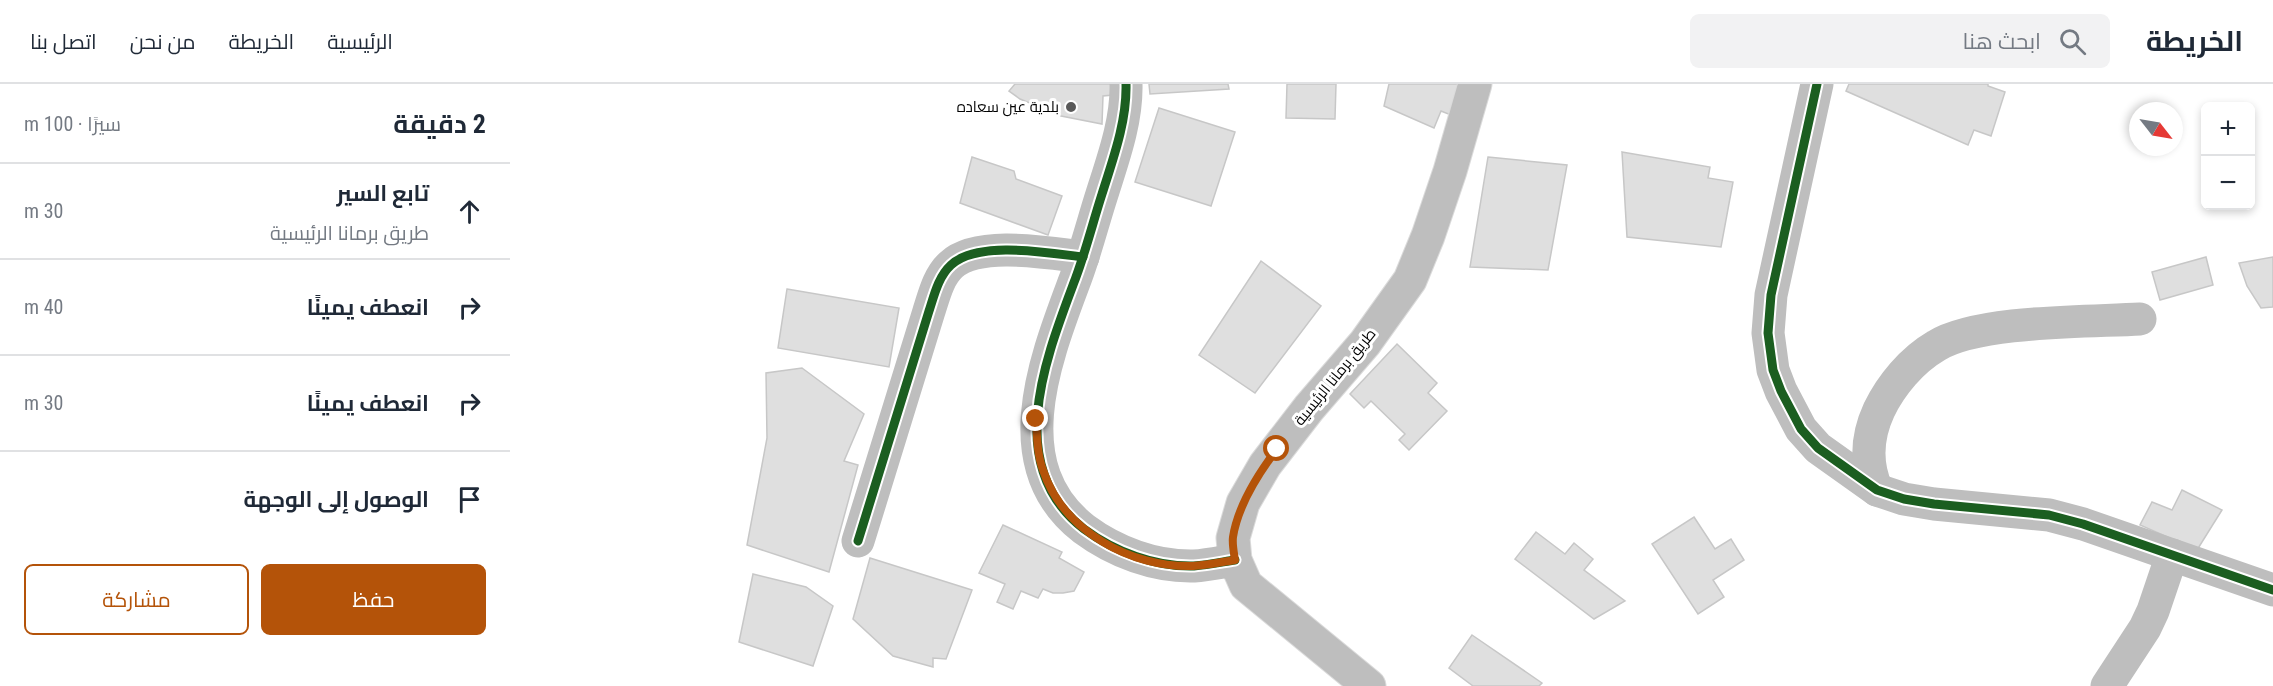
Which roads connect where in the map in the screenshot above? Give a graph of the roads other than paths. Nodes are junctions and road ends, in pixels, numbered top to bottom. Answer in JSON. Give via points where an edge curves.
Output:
{"nodes":[{"id":1,"x":1126,"y":84,"type":"edge"},
{"id":2,"x":1475,"y":84,"type":"edge"},
{"id":3,"x":1816,"y":84,"type":"edge"},
{"id":4,"x":1083,"y":257,"type":"junction"},
{"id":5,"x":2140,"y":320,"type":"dead end"},
{"id":6,"x":1877,"y":489,"type":"junction"},
{"id":7,"x":858,"y":541,"type":"dead end"},
{"id":8,"x":2172,"y":555,"type":"junction"},
{"id":9,"x":1235,"y":560,"type":"junction"},
{"id":10,"x":2273,"y":590,"type":"edge"},
{"id":11,"x":1370,"y":686,"type":"edge"},
{"id":12,"x":2107,"y":686,"type":"edge"}],
"edges":[{"from":1,"to":4,"type":"street","via":[[1117,146]]},
{"from":2,"to":9,"type":"street","name":"طريق برمانا الرئيسية","via":[[1446,182],[1410,280],[1365,343],[1265,465],[1243,503],[1233,538]]},
{"from":3,"to":6,"type":"street","via":[[1771,295],[1768,333],[1773,370],[1801,429],[1818,448]]},
{"from":4,"to":7,"type":"street","via":[[1026,250],[982,252],[958,260],[946,271],[929,311]]},
{"from":4,"to":9,"type":"street","via":[[1049,352],[1036,419],[1043,470],[1055,496],[1073,520],[1096,537],[1134,555],[1194,566]]},
{"from":5,"to":6,"type":"street","via":[[2005,328],[1963,334],[1936,345],[1887,393],[1875,418],[1868,451],[1871,477]]},
{"from":6,"to":8,"type":"street","via":[[1934,504],[2049,515]]},
{"from":8,"to":10,"type":"street"},
{"from":8,"to":12,"type":"street","via":[[2145,628]]},
{"from":9,"to":11,"type":"street","name":"طريق برمانا الرئيسية","via":[[1246,585]]}]}
